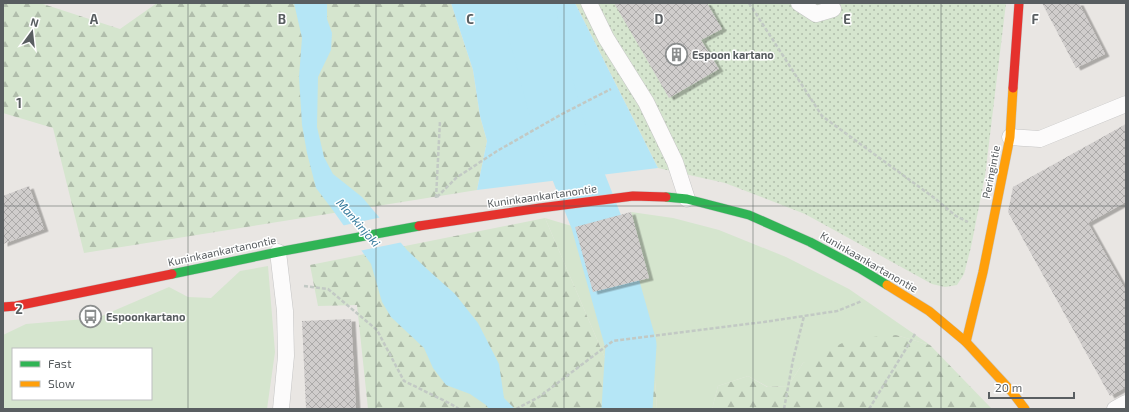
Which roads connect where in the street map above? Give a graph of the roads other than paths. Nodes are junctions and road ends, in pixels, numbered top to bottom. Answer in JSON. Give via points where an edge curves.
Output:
{"nodes":[{"id":1,"x":589,"y":3,"type":"edge"},
{"id":2,"x":799,"y":3,"type":"edge"},
{"id":3,"x":1019,"y":3,"type":"edge"},
{"id":4,"x":833,"y":9,"type":"dead end"},
{"id":5,"x":1126,"y":104,"type":"edge"},
{"id":6,"x":1010,"y":137,"type":"junction"},
{"id":7,"x":687,"y":199,"type":"junction"},
{"id":8,"x":278,"y":252,"type":"junction"},
{"id":9,"x":3,"y":307,"type":"edge"},
{"id":10,"x":966,"y":342,"type":"junction"},
{"id":11,"x":1126,"y":403,"type":"edge"},
{"id":12,"x":281,"y":409,"type":"edge"},
{"id":13,"x":1025,"y":409,"type":"edge"},
{"id":14,"x":1116,"y":409,"type":"edge"}],
"edges":[{"from":1,"to":7,"type":"lane","via":[[606,38],[646,102],[675,162]]},
{"from":2,"to":4,"type":"lane","via":[[816,14]]},
{"from":3,"to":6,"type":"street","name":"Peringintie"},
{"from":5,"to":6,"type":"lane","via":[[1040,139]]},
{"from":6,"to":10,"type":"street","name":"Peringintie"},
{"from":7,"to":8,"type":"street","name":"Kuninkaankartanontie","via":[[634,196],[564,205],[436,223]]},
{"from":7,"to":10,"type":"street","name":"Kuninkaankartanontie","via":[[749,215],[810,242],[929,311]]},
{"from":8,"to":9,"type":"street","name":"Kuninkaankartanontie"},
{"from":8,"to":12,"type":"lane","via":[[285,311],[286,348]]},
{"from":10,"to":13,"type":"street","name":"Kuninkaankartanontie"},
{"from":11,"to":14,"type":"lane"}]}
